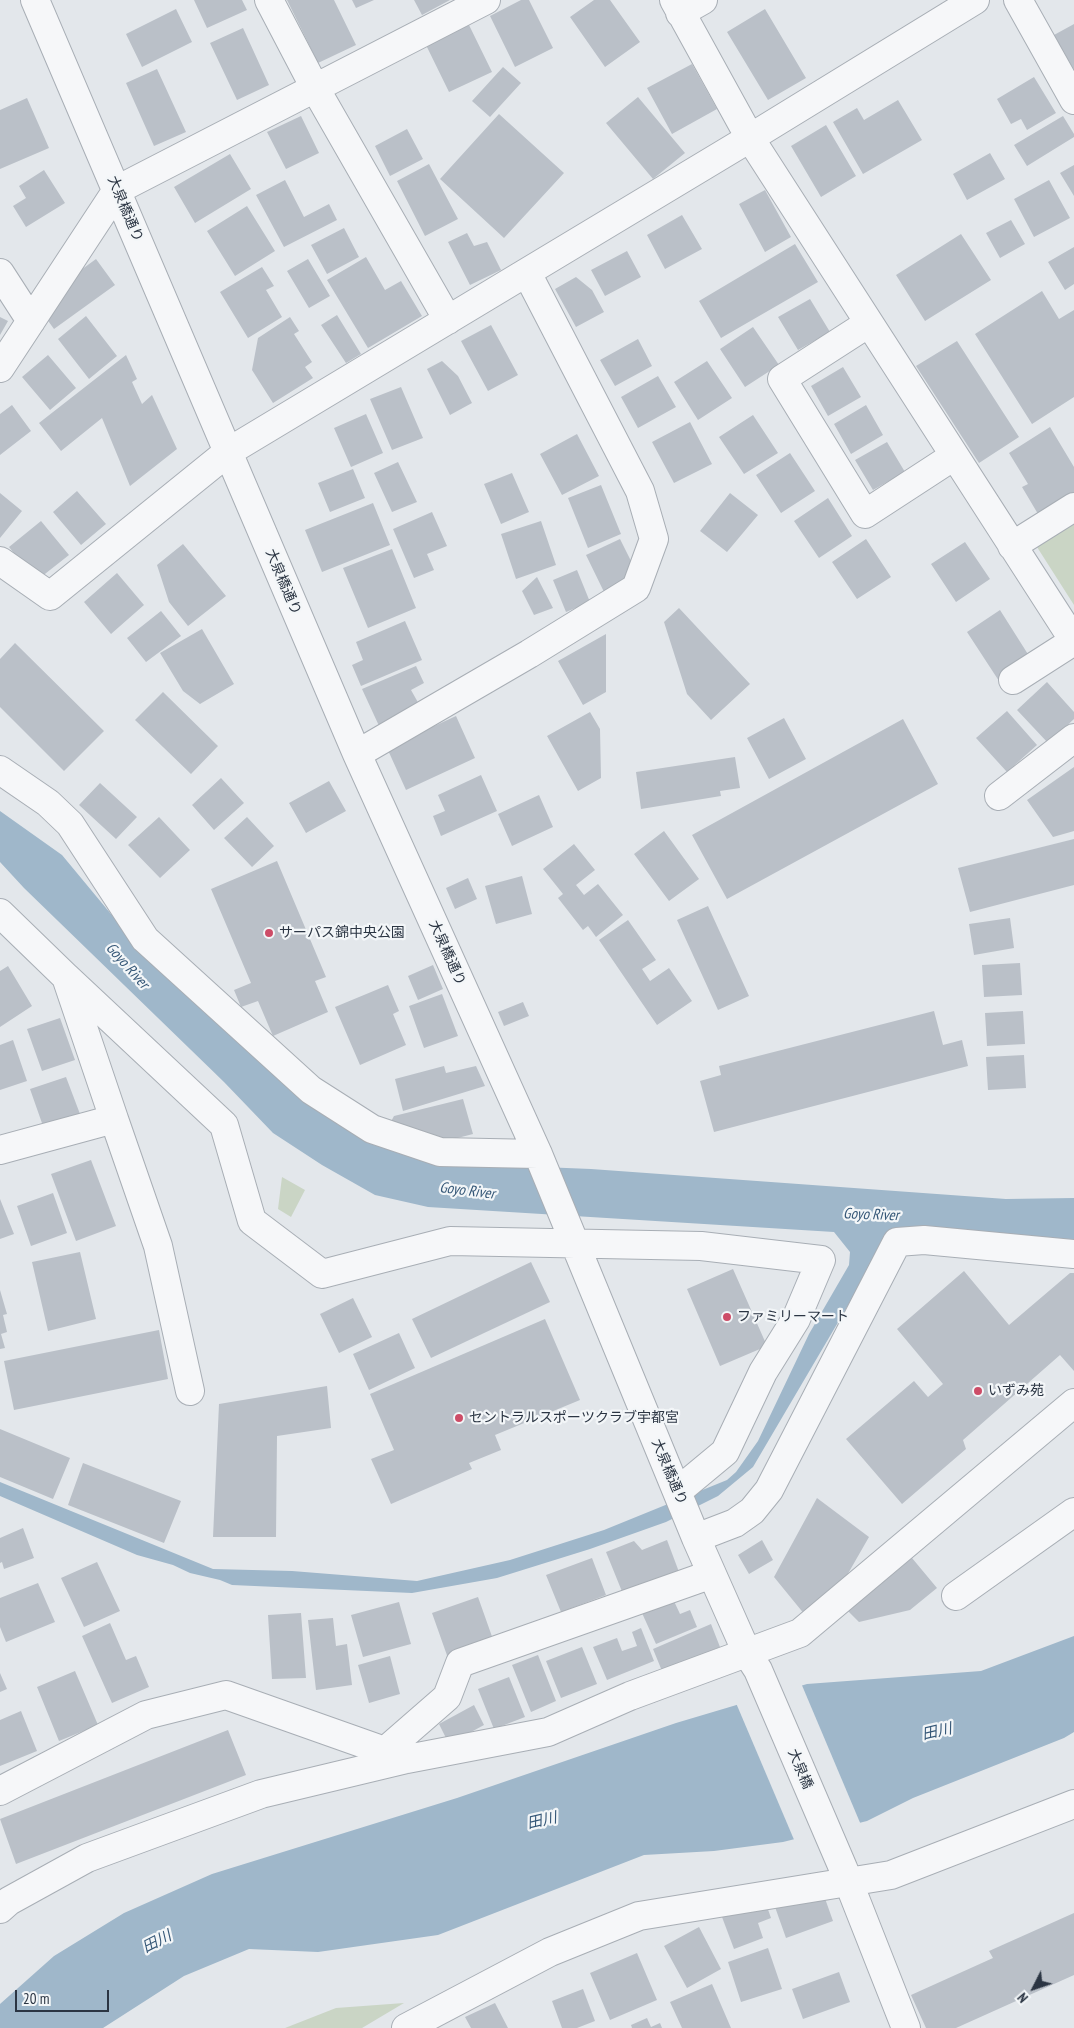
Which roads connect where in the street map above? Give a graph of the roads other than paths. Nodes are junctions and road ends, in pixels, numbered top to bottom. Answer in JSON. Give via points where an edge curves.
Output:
{"nodes":[{"id":1,"x":36,"y":0,"type":"edge"},
{"id":2,"x":269,"y":0,"type":"edge"},
{"id":3,"x":486,"y":0,"type":"edge"},
{"id":4,"x":975,"y":0,"type":"edge"},
{"id":5,"x":1018,"y":0,"type":"edge"},
{"id":6,"x":686,"y":4,"type":"edge"},
{"id":7,"x":315,"y":88,"type":"junction"},
{"id":8,"x":1074,"y":100,"type":"edge"},
{"id":9,"x":750,"y":138,"type":"junction"},
{"id":10,"x":117,"y":190,"type":"junction"},
{"id":11,"x":0,"y":273,"type":"edge"},
{"id":12,"x":527,"y":273,"type":"junction"},
{"id":13,"x":448,"y":320,"type":"junction"},
{"id":14,"x":31,"y":321,"type":"junction"},
{"id":15,"x":869,"y":323,"type":"junction"},
{"id":16,"x":0,"y":368,"type":"edge"},
{"id":17,"x":228,"y":452,"type":"junction"},
{"id":18,"x":954,"y":456,"type":"junction"},
{"id":19,"x":1074,"y":507,"type":"edge"},
{"id":20,"x":1012,"y":546,"type":"junction"},
{"id":21,"x":0,"y":561,"type":"edge"},
{"id":22,"x":1074,"y":641,"type":"edge"},
{"id":23,"x":1013,"y":680,"type":"dead end"},
{"id":24,"x":1074,"y":738,"type":"edge"},
{"id":25,"x":357,"y":754,"type":"junction"},
{"id":26,"x":0,"y":770,"type":"edge"},
{"id":27,"x":999,"y":796,"type":"dead end"},
{"id":28,"x":0,"y":913,"type":"edge"},
{"id":29,"x":66,"y":977,"type":"junction"},
{"id":30,"x":114,"y":1119,"type":"junction"},
{"id":31,"x":0,"y":1150,"type":"edge"},
{"id":32,"x":539,"y":1158,"type":"junction"},
{"id":33,"x":573,"y":1244,"type":"junction"},
{"id":34,"x":1074,"y":1254,"type":"edge"},
{"id":35,"x":190,"y":1391,"type":"dead end"},
{"id":36,"x":1074,"y":1403,"type":"edge"},
{"id":37,"x":678,"y":1491,"type":"junction"},
{"id":38,"x":1074,"y":1512,"type":"edge"},
{"id":39,"x":696,"y":1538,"type":"junction"},
{"id":40,"x":712,"y":1574,"type":"junction"},
{"id":41,"x":956,"y":1596,"type":"dead end"},
{"id":42,"x":753,"y":1661,"type":"junction"},
{"id":43,"x":396,"y":1755,"type":"junction"},
{"id":44,"x":0,"y":1791,"type":"edge"},
{"id":45,"x":1074,"y":1804,"type":"edge"},
{"id":46,"x":845,"y":1876,"type":"junction"},
{"id":47,"x":3,"y":1898,"type":"edge"},
{"id":48,"x":406,"y":2028,"type":"edge"},
{"id":49,"x":906,"y":2028,"type":"edge"}],
"edges":[{"from":1,"to":10,"type":"street","name":"大泉橋通り"},
{"from":2,"to":7,"type":"street"},
{"from":3,"to":7,"type":"street"},
{"from":4,"to":9,"type":"street"},
{"from":5,"to":8,"type":"street"},
{"from":6,"to":9,"type":"street"},
{"from":7,"to":10,"type":"street"},
{"from":7,"to":13,"type":"street"},
{"from":9,"to":12,"type":"street"},
{"from":9,"to":15,"type":"street"},
{"from":10,"to":14,"type":"street"},
{"from":10,"to":17,"type":"street","name":"大泉橋通り"},
{"from":11,"to":14,"type":"street"},
{"from":12,"to":13,"type":"street"},
{"from":12,"to":25,"type":"street","via":[[640,492],[654,538],[636,588]]},
{"from":13,"to":17,"type":"street"},
{"from":14,"to":16,"type":"street"},
{"from":15,"to":18,"type":"street"},
{"from":15,"to":18,"type":"street","via":[[782,378],[865,514]]},
{"from":17,"to":21,"type":"street","via":[[50,596]]},
{"from":17,"to":25,"type":"street","name":"大泉橋通り"},
{"from":18,"to":20,"type":"street"},
{"from":19,"to":20,"type":"street"},
{"from":20,"to":22,"type":"street"},
{"from":22,"to":23,"type":"street"},
{"from":24,"to":27,"type":"street"},
{"from":25,"to":32,"type":"street","name":"大泉橋通り"},
{"from":26,"to":32,"type":"street","via":[[70,824],[145,940],[312,1090],[372,1129],[440,1152]]},
{"from":28,"to":29,"type":"street"},
{"from":29,"to":30,"type":"street"},
{"from":29,"to":33,"type":"street","via":[[224,1125],[252,1222],[322,1274],[450,1241]]},
{"from":30,"to":31,"type":"street"},
{"from":30,"to":35,"type":"street","via":[[158,1246]]},
{"from":32,"to":33,"type":"street","name":"大泉橋通り"},
{"from":33,"to":37,"type":"street","name":"大泉橋通り"},
{"from":33,"to":37,"type":"street","via":[[701,1246],[821,1260],[796,1319],[763,1372],[725,1452]]},
{"from":34,"to":39,"type":"street","via":[[924,1240],[897,1242],[769,1490],[752,1511],[734,1523]]},
{"from":36,"to":42,"type":"street","via":[[800,1633]]},
{"from":37,"to":39,"type":"street","name":"大泉橋通り"},
{"from":38,"to":41,"type":"street"},
{"from":39,"to":40,"type":"street","name":"大泉橋通り"},
{"from":40,"to":42,"type":"street","name":"大泉橋通り"},
{"from":40,"to":43,"type":"street","via":[[460,1663],[447,1697]]},
{"from":42,"to":43,"type":"street","via":[[630,1696],[548,1732]]},
{"from":42,"to":46,"type":"street","name":"大泉橋"},
{"from":43,"to":44,"type":"street","via":[[226,1695],[146,1715]]},
{"from":43,"to":47,"type":"street","via":[[261,1794],[87,1858]]},
{"from":45,"to":46,"type":"street","via":[[891,1875]]},
{"from":46,"to":48,"type":"street","via":[[639,1916],[550,1952]]},
{"from":46,"to":49,"type":"street","name":"大泉橋"}]}
